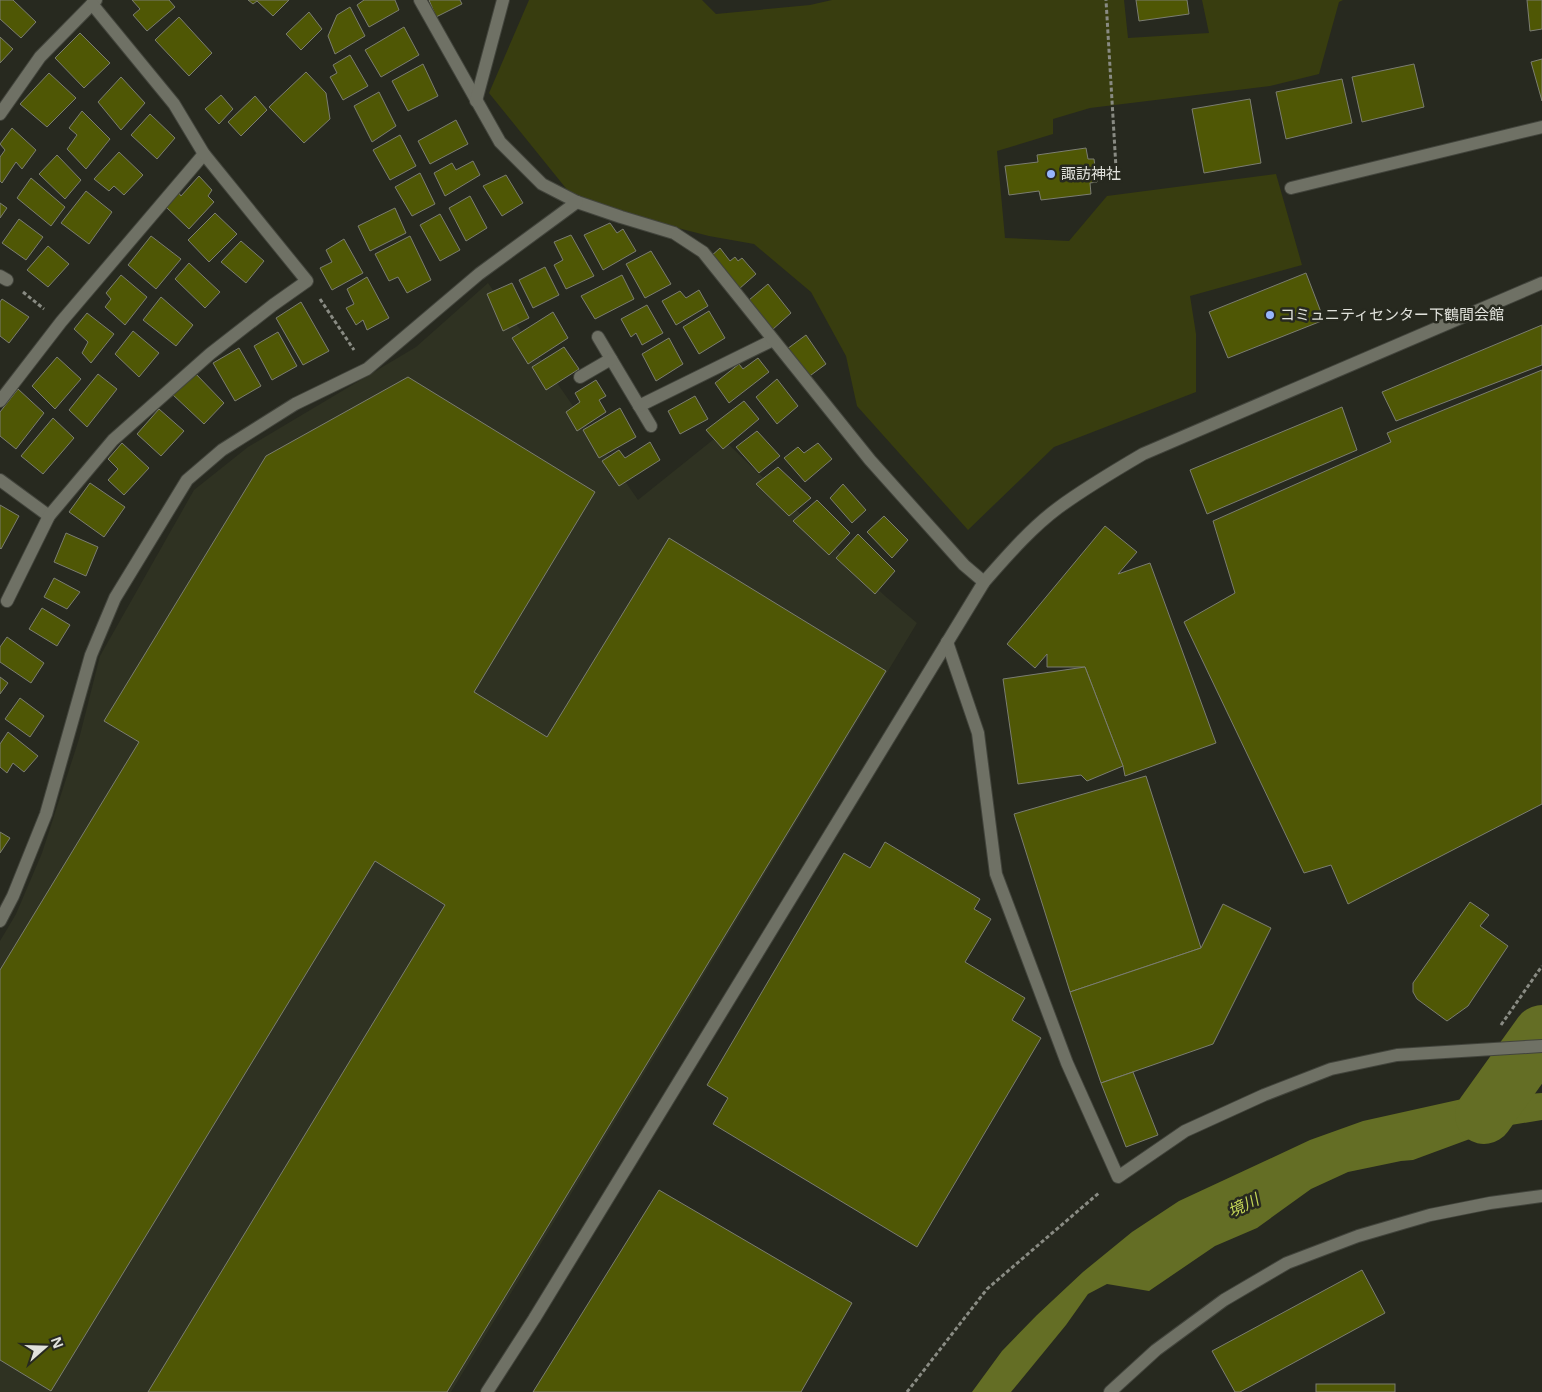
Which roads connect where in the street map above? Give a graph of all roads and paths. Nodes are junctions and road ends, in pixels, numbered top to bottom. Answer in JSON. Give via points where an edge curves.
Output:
{"nodes":[{"id":1,"x":420,"y":0,"type":"edge"},
{"id":2,"x":503,"y":0,"type":"edge"},
{"id":3,"x":1106,"y":0,"type":"edge"},
{"id":4,"x":94,"y":2,"type":"edge"},
{"id":5,"x":476,"y":101,"type":"junction"},
{"id":6,"x":0,"y":114,"type":"edge"},
{"id":7,"x":1542,"y":127,"type":"edge"},
{"id":8,"x":204,"y":154,"type":"junction"},
{"id":9,"x":1102,"y":172,"type":"dead end"},
{"id":10,"x":1291,"y":188,"type":"dead end"},
{"id":11,"x":577,"y":202,"type":"junction"},
{"id":12,"x":4,"y":278,"type":"edge"},
{"id":13,"x":307,"y":281,"type":"junction"},
{"id":14,"x":1542,"y":283,"type":"edge"},
{"id":15,"x":61,"y":322,"type":"junction"},
{"id":16,"x":598,"y":337,"type":"dead end"},
{"id":17,"x":772,"y":340,"type":"junction"},
{"id":18,"x":611,"y":359,"type":"junction"},
{"id":19,"x":367,"y":369,"type":"junction"},
{"id":20,"x":580,"y":377,"type":"dead end"},
{"id":21,"x":0,"y":400,"type":"edge"},
{"id":22,"x":639,"y":406,"type":"junction"},
{"id":23,"x":651,"y":426,"type":"dead end"},
{"id":24,"x":0,"y":480,"type":"edge"},
{"id":25,"x":49,"y":516,"type":"junction"},
{"id":26,"x":984,"y":582,"type":"junction"},
{"id":27,"x":7,"y":601,"type":"dead end"},
{"id":28,"x":947,"y":642,"type":"junction"},
{"id":29,"x":0,"y":921,"type":"edge"},
{"id":30,"x":1542,"y":966,"type":"edge"},
{"id":31,"x":1542,"y":1046,"type":"edge"},
{"id":32,"x":1484,"y":1049,"type":"junction"},
{"id":33,"x":1118,"y":1177,"type":"junction"},
{"id":34,"x":1542,"y":1196,"type":"edge"},
{"id":35,"x":487,"y":1392,"type":"edge"},
{"id":36,"x":907,"y":1392,"type":"edge"},
{"id":37,"x":1110,"y":1392,"type":"edge"}],
"edges":[{"from":1,"to":5,"type":"street"},
{"from":2,"to":5,"type":"street"},
{"from":3,"to":9,"type":"path","via":[[1116,168]]},
{"from":4,"to":6,"type":"street","via":[[40,57]]},
{"from":4,"to":8,"type":"street","via":[[174,104]]},
{"from":5,"to":11,"type":"street","via":[[500,142],[542,184]]},
{"from":7,"to":10,"type":"street"},
{"from":8,"to":13,"type":"street"},
{"from":8,"to":15,"type":"street"},
{"from":11,"to":17,"type":"street","via":[[674,233],[703,252]]},
{"from":11,"to":19,"type":"street","via":[[480,274]]},
{"from":12,"to":15,"type":"path"},
{"from":13,"to":19,"type":"path"},
{"from":13,"to":25,"type":"street","via":[[210,354],[113,440]]},
{"from":14,"to":26,"type":"street","via":[[1143,454],[1102,477],[1057,509],[1014,548]]},
{"from":15,"to":21,"type":"street"},
{"from":16,"to":18,"type":"street"},
{"from":17,"to":22,"type":"street"},
{"from":17,"to":26,"type":"street","via":[[870,460],[964,565]]},
{"from":18,"to":20,"type":"street"},
{"from":18,"to":22,"type":"street"},
{"from":19,"to":29,"type":"street","via":[[295,404],[222,450],[187,480],[115,598],[91,654],[46,814],[14,896]]},
{"from":22,"to":23,"type":"street"},
{"from":24,"to":25,"type":"street"},
{"from":25,"to":27,"type":"street"},
{"from":26,"to":28,"type":"street"},
{"from":28,"to":33,"type":"street","via":[[978,733],[996,874],[1066,1063]]},
{"from":28,"to":35,"type":"street"},
{"from":30,"to":32,"type":"path"},
{"from":31,"to":32,"type":"street"},
{"from":32,"to":33,"type":"street","via":[[1397,1055],[1331,1069],[1185,1131]]},
{"from":33,"to":36,"type":"path","via":[[987,1289]]},
{"from":34,"to":37,"type":"street","via":[[1430,1215],[1358,1236],[1287,1263],[1224,1300],[1156,1350]]}]}
